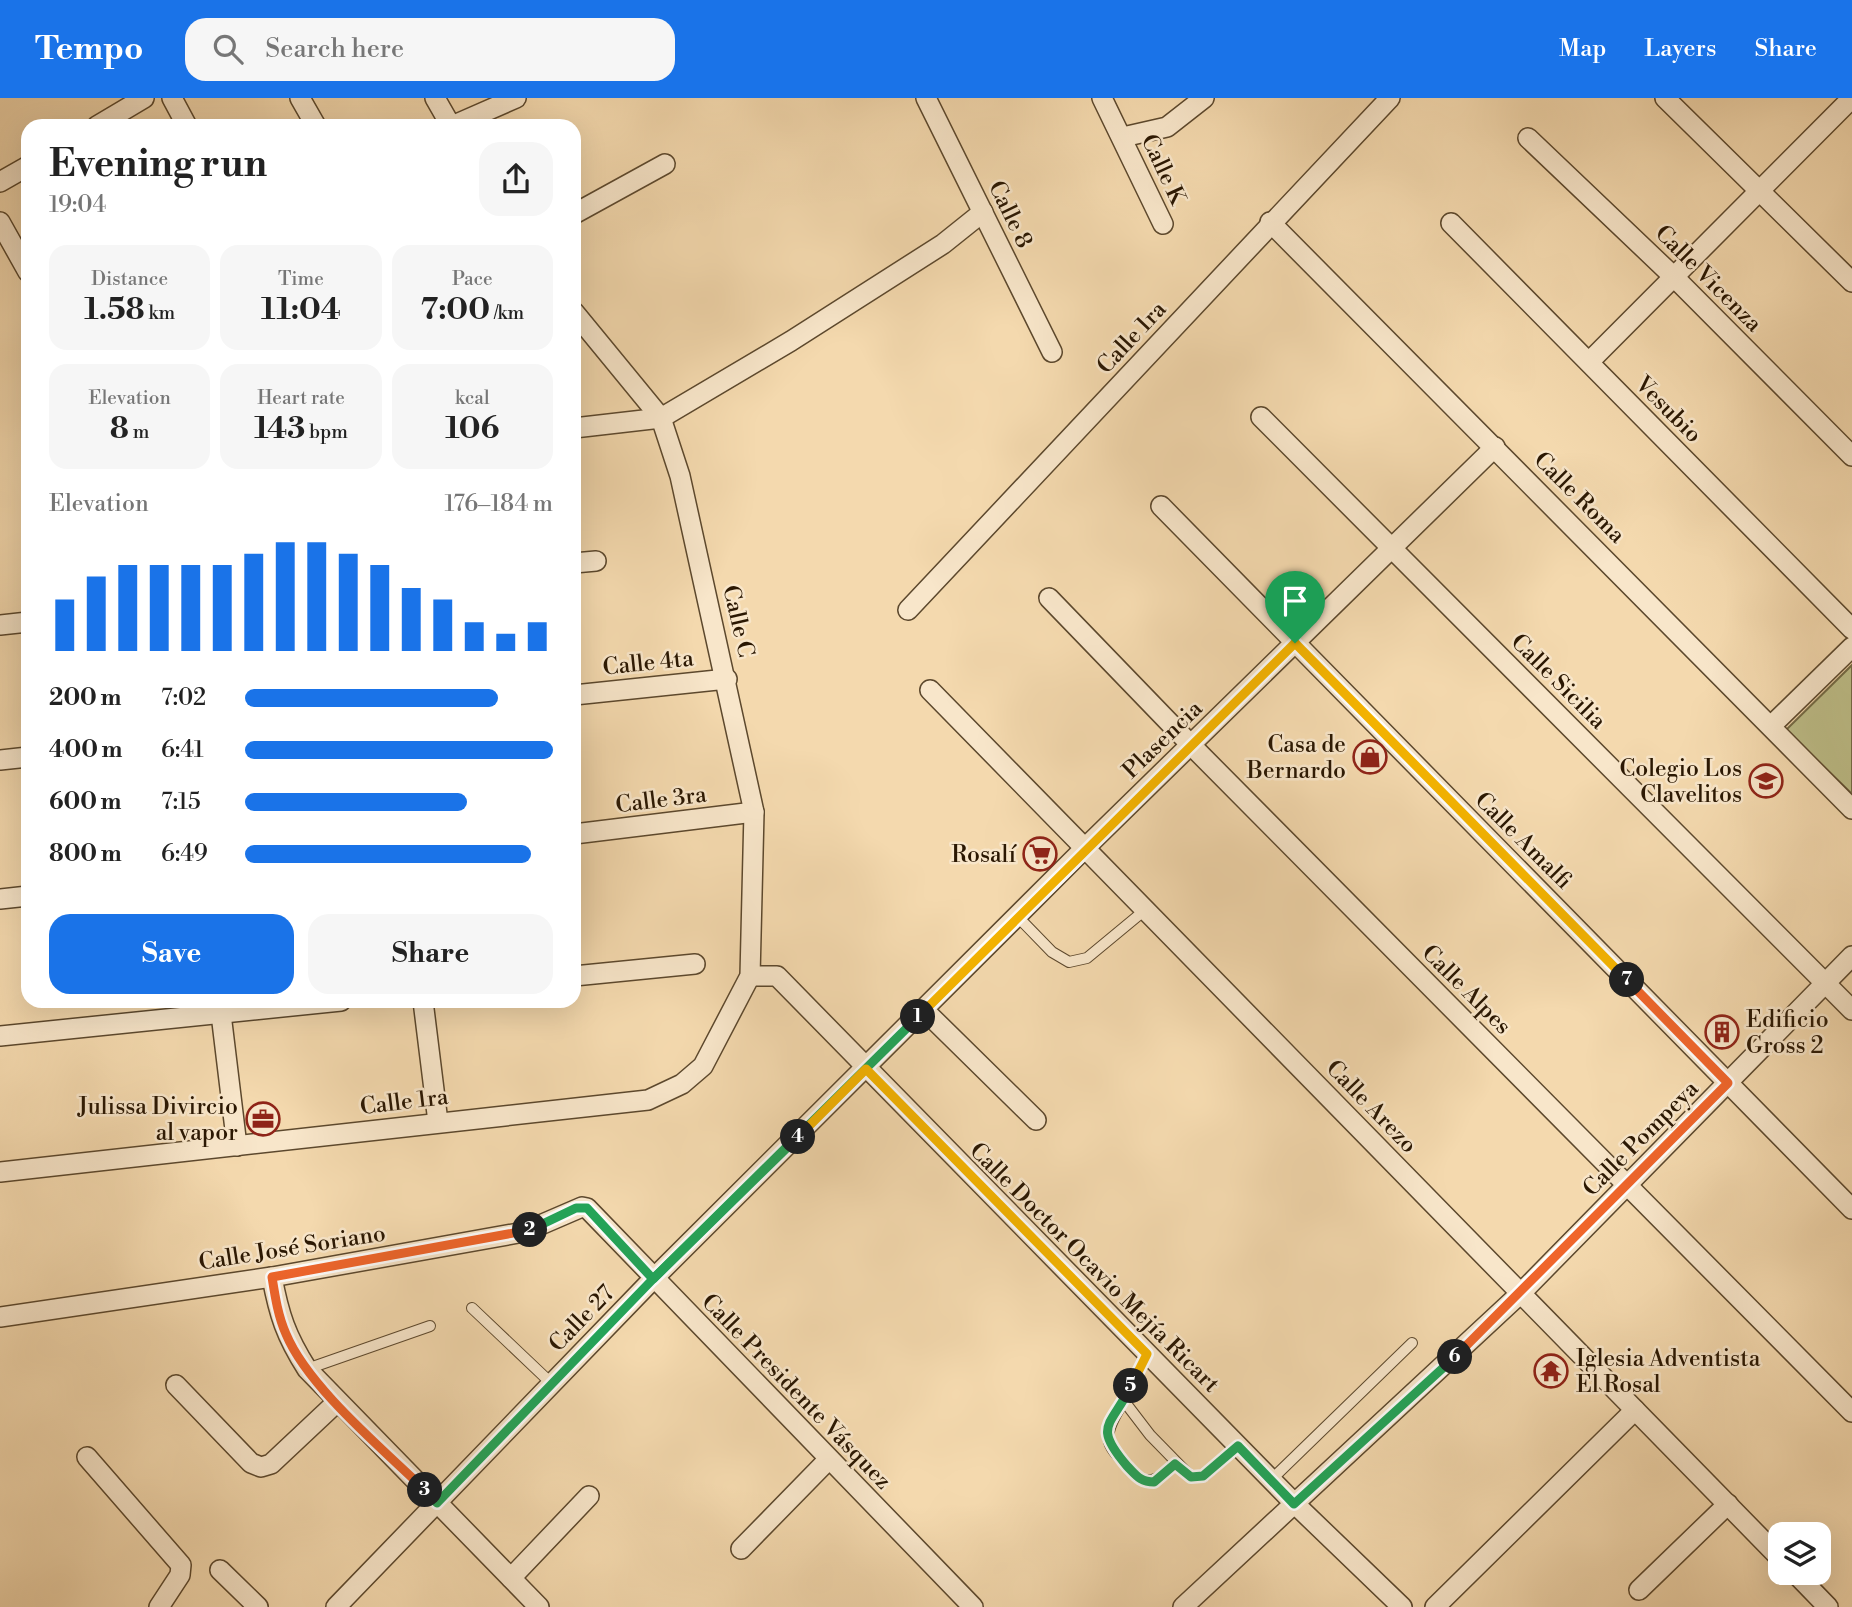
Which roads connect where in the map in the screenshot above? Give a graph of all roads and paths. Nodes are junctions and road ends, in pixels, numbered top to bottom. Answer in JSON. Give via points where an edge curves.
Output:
{"nodes":[{"id":1,"x":144,"y":98,"type":"edge"},
{"id":2,"x":172,"y":98,"type":"edge"},
{"id":3,"x":300,"y":98,"type":"edge"},
{"id":4,"x":435,"y":98,"type":"edge"},
{"id":5,"x":516,"y":98,"type":"edge"},
{"id":6,"x":926,"y":98,"type":"edge"},
{"id":7,"x":1102,"y":98,"type":"edge"},
{"id":8,"x":1204,"y":98,"type":"edge"},
{"id":9,"x":1390,"y":98,"type":"edge"},
{"id":10,"x":1665,"y":98,"type":"edge"},
{"id":11,"x":1852,"y":98,"type":"edge"},
{"id":12,"x":109,"y":119,"type":"edge"},
{"id":13,"x":183,"y":119,"type":"edge"},
{"id":14,"x":312,"y":119,"type":"edge"},
{"id":15,"x":448,"y":119,"type":"edge"},
{"id":16,"x":468,"y":119,"type":"edge"},
{"id":17,"x":1123,"y":138,"type":"junction"},
{"id":18,"x":1528,"y":138,"type":"dead end"},
{"id":19,"x":664,"y":164,"type":"dead end"},
{"id":20,"x":21,"y":170,"type":"edge"},
{"id":21,"x":0,"y":182,"type":"edge"},
{"id":22,"x":1760,"y":190,"type":"junction"},
{"id":23,"x":581,"y":210,"type":"edge"},
{"id":24,"x":983,"y":212,"type":"junction"},
{"id":25,"x":0,"y":222,"type":"edge"},
{"id":26,"x":1270,"y":222,"type":"junction"},
{"id":27,"x":1451,"y":223,"type":"dead end"},
{"id":28,"x":1163,"y":224,"type":"dead end"},
{"id":29,"x":21,"y":260,"type":"edge"},
{"id":30,"x":1674,"y":277,"type":"junction"},
{"id":31,"x":1852,"y":282,"type":"edge"},
{"id":32,"x":581,"y":321,"type":"edge"},
{"id":33,"x":1052,"y":352,"type":"dead end"},
{"id":34,"x":1589,"y":362,"type":"junction"},
{"id":35,"x":1261,"y":416,"type":"dead end"},
{"id":36,"x":661,"y":418,"type":"junction"},
{"id":37,"x":581,"y":427,"type":"edge"},
{"id":38,"x":1495,"y":447,"type":"junction"},
{"id":39,"x":1852,"y":456,"type":"edge"},
{"id":40,"x":1161,"y":506,"type":"dead end"},
{"id":41,"x":1392,"y":548,"type":"junction"},
{"id":42,"x":596,"y":561,"type":"dead end"},
{"id":43,"x":581,"y":563,"type":"edge"},
{"id":44,"x":1049,"y":598,"type":"dead end"},
{"id":45,"x":908,"y":610,"type":"dead end"},
{"id":46,"x":21,"y":623,"type":"edge"},
{"id":47,"x":0,"y":625,"type":"edge"},
{"id":48,"x":1852,"y":629,"type":"edge"},
{"id":49,"x":1295,"y":643,"type":"junction"},
{"id":50,"x":1852,"y":646,"type":"edge"},
{"id":51,"x":727,"y":679,"type":"junction"},
{"id":52,"x":930,"y":690,"type":"dead end"},
{"id":53,"x":581,"y":694,"type":"edge"},
{"id":54,"x":1772,"y":725,"type":"junction"},
{"id":55,"x":1191,"y":745,"type":"junction"},
{"id":56,"x":21,"y":758,"type":"edge"},
{"id":57,"x":0,"y":760,"type":"edge"},
{"id":58,"x":1852,"y":808,"type":"edge"},
{"id":59,"x":754,"y":812,"type":"junction"},
{"id":60,"x":581,"y":833,"type":"edge"},
{"id":61,"x":1085,"y":848,"type":"junction"},
{"id":62,"x":21,"y":897,"type":"edge"},
{"id":63,"x":0,"y":899,"type":"edge"},
{"id":64,"x":1145,"y":909,"type":"junction"},
{"id":65,"x":1017,"y":916,"type":"junction"},
{"id":66,"x":1852,"y":956,"type":"edge"},
{"id":67,"x":695,"y":964,"type":"dead end"},
{"id":68,"x":581,"y":975,"type":"edge"},
{"id":69,"x":750,"y":976,"type":"junction"},
{"id":70,"x":1826,"y":984,"type":"junction"},
{"id":71,"x":276,"y":1008,"type":"edge"},
{"id":72,"x":424,"y":1008,"type":"edge"},
{"id":73,"x":925,"y":1010,"type":"junction"},
{"id":74,"x":1852,"y":1010,"type":"edge"},
{"id":75,"x":221,"y":1014,"type":"junction"},
{"id":76,"x":0,"y":1035,"type":"edge"},
{"id":77,"x":866,"y":1069,"type":"junction"},
{"id":78,"x":1728,"y":1083,"type":"junction"},
{"id":79,"x":1036,"y":1120,"type":"dead end"},
{"id":80,"x":438,"y":1122,"type":"junction"},
{"id":81,"x":237,"y":1146,"type":"junction"},
{"id":82,"x":0,"y":1172,"type":"edge"},
{"id":83,"x":1627,"y":1185,"type":"junction"},
{"id":84,"x":587,"y":1208,"type":"joint"},
{"id":85,"x":1852,"y":1209,"type":"edge"},
{"id":86,"x":272,"y":1277,"type":"junction"},
{"id":87,"x":653,"y":1279,"type":"junction"},
{"id":88,"x":1521,"y":1293,"type":"junction"},
{"id":89,"x":472,"y":1308,"type":"dead end"},
{"id":90,"x":0,"y":1317,"type":"edge"},
{"id":91,"x":430,"y":1326,"type":"dead end"},
{"id":92,"x":1412,"y":1343,"type":"dead end"},
{"id":93,"x":1147,"y":1354,"type":"junction"},
{"id":94,"x":307,"y":1369,"type":"junction"},
{"id":95,"x":551,"y":1383,"type":"junction"},
{"id":96,"x":176,"y":1385,"type":"dead end"},
{"id":97,"x":1124,"y":1401,"type":"junction"},
{"id":98,"x":337,"y":1402,"type":"junction"},
{"id":99,"x":1635,"y":1410,"type":"junction"},
{"id":100,"x":1852,"y":1412,"type":"edge"},
{"id":101,"x":1238,"y":1446,"type":"junction"},
{"id":102,"x":87,"y":1457,"type":"dead end"},
{"id":103,"x":829,"y":1459,"type":"junction"},
{"id":104,"x":1175,"y":1464,"type":"junction"},
{"id":105,"x":1271,"y":1480,"type":"junction"},
{"id":106,"x":589,"y":1496,"type":"dead end"},
{"id":107,"x":437,"y":1503,"type":"junction"},
{"id":108,"x":1294,"y":1504,"type":"junction"},
{"id":109,"x":1728,"y":1504,"type":"junction"},
{"id":110,"x":1768,"y":1546,"type":"edge"},
{"id":111,"x":741,"y":1549,"type":"dead end"},
{"id":112,"x":220,"y":1570,"type":"dead end"},
{"id":113,"x":511,"y":1578,"type":"junction"},
{"id":114,"x":1804,"y":1585,"type":"edge"},
{"id":115,"x":1639,"y":1590,"type":"dead end"},
{"id":116,"x":1817,"y":1603,"type":"edge"},
{"id":117,"x":1392,"y":1604,"type":"edge"},
{"id":118,"x":159,"y":1607,"type":"edge"},
{"id":119,"x":258,"y":1607,"type":"edge"},
{"id":120,"x":336,"y":1607,"type":"edge"},
{"id":121,"x":539,"y":1607,"type":"edge"},
{"id":122,"x":974,"y":1607,"type":"edge"},
{"id":123,"x":1183,"y":1607,"type":"edge"},
{"id":124,"x":1435,"y":1607,"type":"edge"}],
"edges":[{"from":1,"to":12,"type":"street"},
{"from":2,"to":13,"type":"street"},
{"from":3,"to":14,"type":"street"},
{"from":4,"to":15,"type":"street"},
{"from":5,"to":16,"type":"street"},
{"from":6,"to":24,"type":"street","name":"Calle 8"},
{"from":7,"to":17,"type":"street","name":"Calle K"},
{"from":8,"to":17,"type":"street","via":[[1167,127]]},
{"from":9,"to":26,"type":"street","name":"Calle 1ra"},
{"from":10,"to":22,"type":"street"},
{"from":11,"to":22,"type":"street"},
{"from":17,"to":28,"type":"street","name":"Calle K"},
{"from":18,"to":30,"type":"street","name":"Calle Vicenza"},
{"from":19,"to":23,"type":"street"},
{"from":20,"to":21,"type":"street"},
{"from":22,"to":30,"type":"street"},
{"from":22,"to":31,"type":"street"},
{"from":24,"to":33,"type":"street","name":"Calle 8"},
{"from":24,"to":36,"type":"street","via":[[943,244]]},
{"from":25,"to":29,"type":"street"},
{"from":26,"to":38,"type":"street","name":"Calle Roma"},
{"from":26,"to":45,"type":"street","name":"Calle 1ra"},
{"from":27,"to":34,"type":"street","name":"Vesubio"},
{"from":30,"to":34,"type":"street"},
{"from":30,"to":39,"type":"street","name":"Calle Vicenza"},
{"from":32,"to":36,"type":"street","name":"Calle C"},
{"from":34,"to":48,"type":"street","name":"Vesubio"},
{"from":35,"to":41,"type":"street","name":"Calle Sicilia"},
{"from":36,"to":37,"type":"street"},
{"from":36,"to":51,"type":"street","name":"Calle C","via":[[680,476]]},
{"from":38,"to":41,"type":"street","name":"Plasencia"},
{"from":38,"to":54,"type":"street","name":"Calle Roma"},
{"from":40,"to":49,"type":"street","name":"Calle Amalfi"},
{"from":41,"to":49,"type":"street","name":"Plasencia"},
{"from":41,"to":70,"type":"street","name":"Calle Sicilia"},
{"from":42,"to":43,"type":"street"},
{"from":44,"to":55,"type":"street","name":"Calle Alpes"},
{"from":46,"to":47,"type":"street"},
{"from":49,"to":55,"type":"street","name":"Plasencia"},
{"from":49,"to":78,"type":"street","name":"Calle Amalfi"},
{"from":50,"to":54,"type":"street"},
{"from":51,"to":53,"type":"street","name":"Calle 4ta"},
{"from":51,"to":59,"type":"street","name":"Calle C"},
{"from":52,"to":61,"type":"street","name":"Calle Arezo"},
{"from":54,"to":58,"type":"street","name":"Calle Roma"},
{"from":55,"to":61,"type":"street","name":"Plasencia"},
{"from":55,"to":83,"type":"street","name":"Calle Alpes"},
{"from":56,"to":57,"type":"street"},
{"from":59,"to":60,"type":"street","name":"Calle 3ra"},
{"from":59,"to":69,"type":"street","name":"Calle C"},
{"from":61,"to":64,"type":"street","name":"Calle Arezo"},
{"from":61,"to":65,"type":"street","name":"Plasencia"},
{"from":62,"to":63,"type":"street"},
{"from":64,"to":65,"type":"lane","via":[[1087,958],[1069,962],[1052,952]]},
{"from":64,"to":88,"type":"street","name":"Calle Arezo"},
{"from":65,"to":73,"type":"street","name":"Plasencia"},
{"from":66,"to":70,"type":"street","name":"Calle Pompeya"},
{"from":67,"to":68,"type":"street"},
{"from":69,"to":77,"type":"street","name":"Calle Doctor Ocavio Mejía Ricart","via":[[777,976]]},
{"from":69,"to":80,"type":"street","name":"Calle 1ra","via":[[703,1066],[682,1084],[648,1100]]},
{"from":70,"to":74,"type":"street","name":"Calle Sicilia"},
{"from":70,"to":78,"type":"street","name":"Calle Pompeya"},
{"from":71,"to":75,"type":"street"},
{"from":72,"to":80,"type":"street"},
{"from":73,"to":77,"type":"street","name":"Plasencia"},
{"from":73,"to":79,"type":"street"},
{"from":75,"to":76,"type":"street"},
{"from":75,"to":81,"type":"street"},
{"from":77,"to":87,"type":"street","name":"Calle 27"},
{"from":77,"to":93,"type":"street","name":"Calle Doctor Ocavio Mejía Ricart"},
{"from":78,"to":83,"type":"street","name":"Calle Pompeya"},
{"from":78,"to":85,"type":"street","name":"Calle Amalfi"},
{"from":80,"to":81,"type":"street","name":"Calle 1ra"},
{"from":81,"to":82,"type":"street","name":"Calle 1ra"},
{"from":83,"to":88,"type":"street","name":"Calle Pompeya"},
{"from":83,"to":100,"type":"street","name":"Calle Alpes"},
{"from":84,"to":86,"type":"street","name":"Calle José Soriano","via":[[576,1208],[524,1232]]},
{"from":84,"to":87,"type":"street","name":"Calle Presidente Vásquez"},
{"from":86,"to":90,"type":"street","name":"Calle José Soriano"},
{"from":86,"to":94,"type":"street","via":[[286,1336]]},
{"from":87,"to":95,"type":"street","name":"Calle 27"},
{"from":87,"to":103,"type":"street","name":"Calle Presidente Vásquez"},
{"from":88,"to":99,"type":"street","name":"Calle Arezo"},
{"from":88,"to":108,"type":"street","name":"Calle Pompeya"},
{"from":89,"to":95,"type":"lane"},
{"from":91,"to":94,"type":"lane"},
{"from":92,"to":105,"type":"lane"},
{"from":93,"to":97,"type":"lane"},
{"from":93,"to":101,"type":"street","name":"Calle Doctor Ocavio Mejía Ricart"},
{"from":94,"to":98,"type":"street"},
{"from":95,"to":107,"type":"street","name":"Calle 27"},
{"from":96,"to":98,"type":"street","via":[[251,1463],[261,1467],[271,1464]]},
{"from":97,"to":104,"type":"lane"},
{"from":97,"to":104,"type":"lane","via":[[1107,1427],[1109,1445],[1147,1482],[1154,1482]]},
{"from":98,"to":107,"type":"street"},
{"from":99,"to":109,"type":"street","name":"Calle Arezo"},
{"from":99,"to":124,"type":"street"},
{"from":101,"to":104,"type":"lane","via":[[1203,1476],[1191,1477]]},
{"from":101,"to":105,"type":"street","name":"Calle Doctor Ocavio Mejía Ricart"},
{"from":102,"to":118,"type":"street","via":[[181,1565],[180,1575]]},
{"from":103,"to":111,"type":"street"},
{"from":103,"to":122,"type":"street","name":"Calle Presidente Vásquez"},
{"from":105,"to":108,"type":"street","name":"Calle Doctor Ocavio Mejía Ricart"},
{"from":106,"to":113,"type":"street"},
{"from":107,"to":113,"type":"street"},
{"from":107,"to":120,"type":"street","name":"Calle 27"},
{"from":108,"to":117,"type":"street","name":"Calle Doctor Ocavio Mejía Ricart"},
{"from":108,"to":123,"type":"street","name":"Calle Pompeya"},
{"from":109,"to":110,"type":"street","name":"Calle Arezo"},
{"from":109,"to":115,"type":"street"},
{"from":112,"to":119,"type":"street"},
{"from":113,"to":121,"type":"street"},
{"from":114,"to":116,"type":"street"}]}
